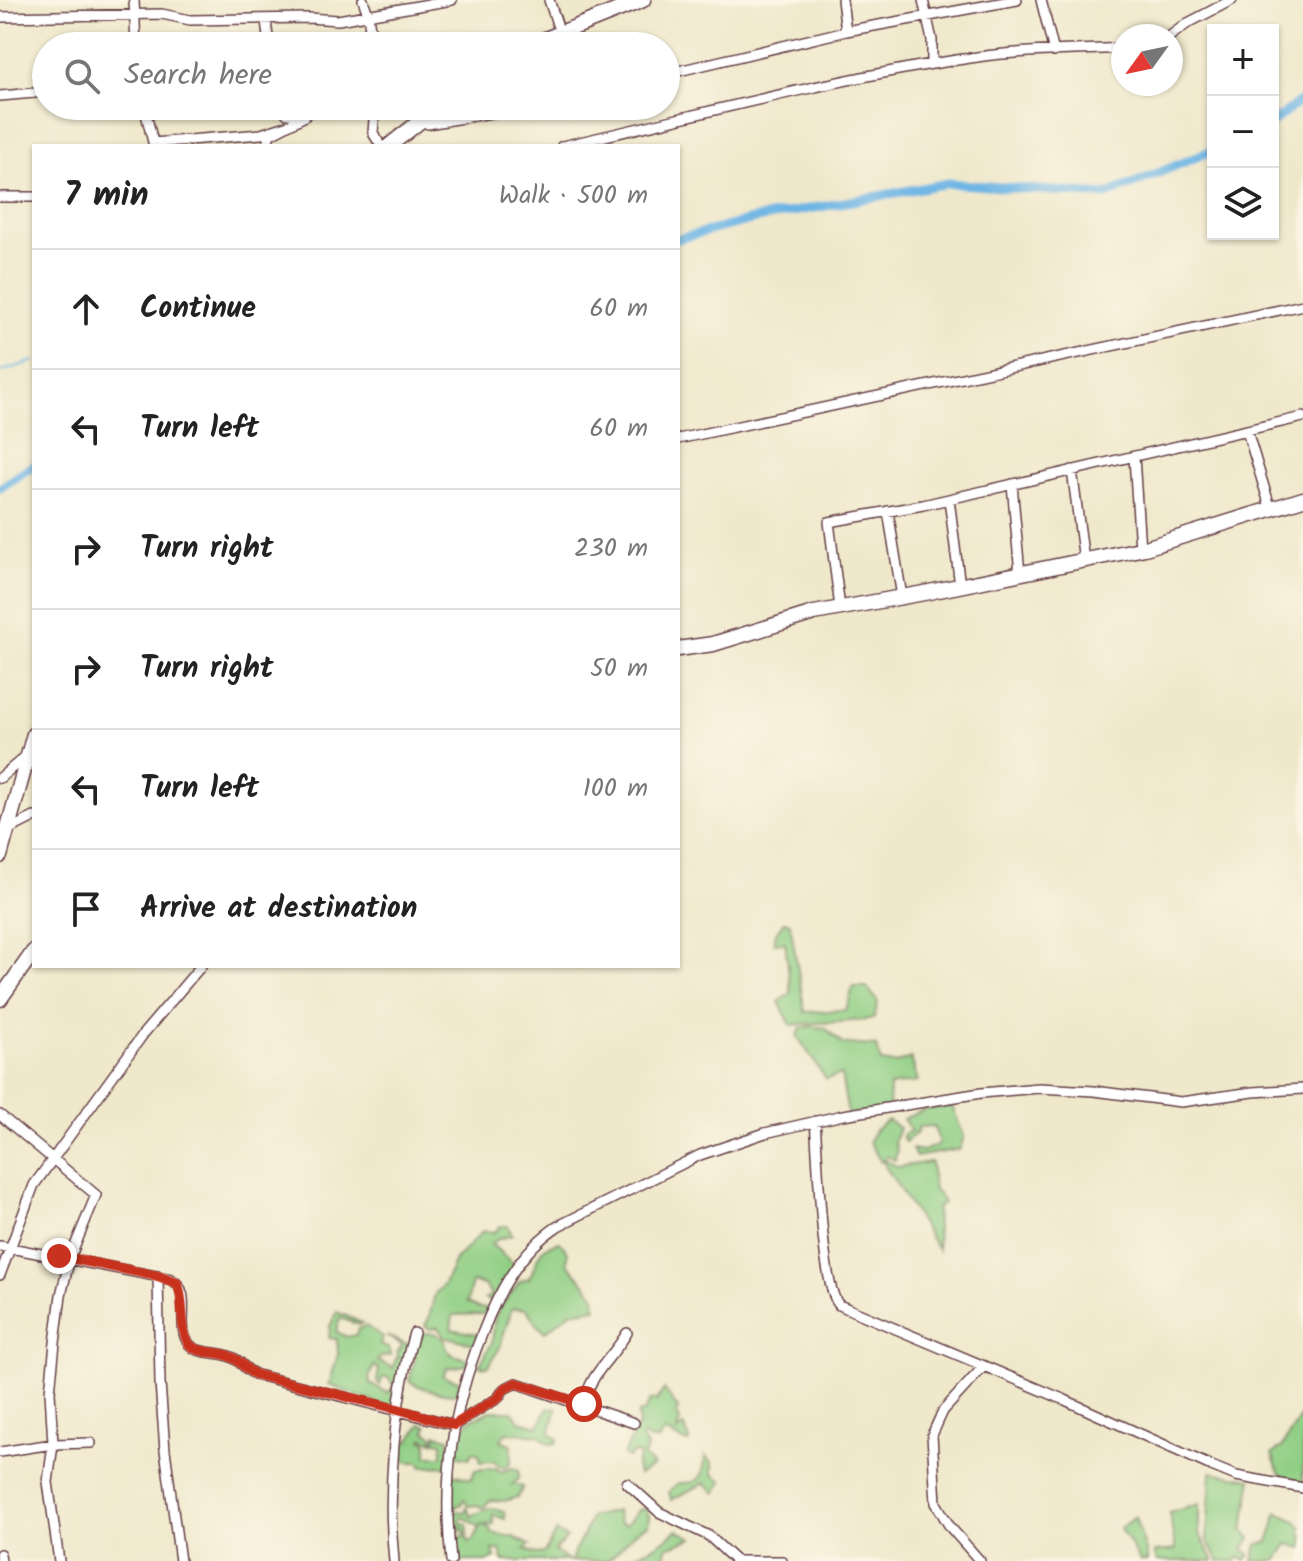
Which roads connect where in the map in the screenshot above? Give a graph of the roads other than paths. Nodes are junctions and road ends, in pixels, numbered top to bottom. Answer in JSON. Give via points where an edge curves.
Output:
{"nodes":[{"id":1,"x":134,"y":0,"type":"edge"},
{"id":2,"x":363,"y":0,"type":"edge"},
{"id":3,"x":452,"y":0,"type":"edge"},
{"id":4,"x":549,"y":0,"type":"edge"},
{"id":5,"x":643,"y":0,"type":"edge"},
{"id":6,"x":842,"y":0,"type":"edge"},
{"id":7,"x":923,"y":0,"type":"edge"},
{"id":8,"x":1017,"y":0,"type":"edge"},
{"id":9,"x":1041,"y":0,"type":"edge"},
{"id":10,"x":1232,"y":0,"type":"edge"},
{"id":11,"x":134,"y":14,"type":"junction"},
{"id":12,"x":368,"y":14,"type":"junction"},
{"id":13,"x":0,"y":17,"type":"edge"},
{"id":14,"x":927,"y":17,"type":"junction"},
{"id":15,"x":266,"y":20,"type":"junction"},
{"id":16,"x":1183,"y":27,"type":"edge"},
{"id":17,"x":846,"y":31,"type":"junction"},
{"id":18,"x":135,"y":32,"type":"edge"},
{"id":19,"x":267,"y":32,"type":"edge"},
{"id":20,"x":370,"y":32,"type":"edge"},
{"id":21,"x":560,"y":32,"type":"edge"},
{"id":22,"x":563,"y":32,"type":"edge"},
{"id":23,"x":1111,"y":49,"type":"edge"},
{"id":24,"x":1054,"y":52,"type":"junction"},
{"id":25,"x":932,"y":64,"type":"junction"},
{"id":26,"x":680,"y":71,"type":"edge"},
{"id":27,"x":32,"y":93,"type":"edge"},
{"id":28,"x":0,"y":96,"type":"edge"},
{"id":29,"x":680,"y":118,"type":"edge"},
{"id":30,"x":148,"y":120,"type":"edge"},
{"id":31,"x":297,"y":120,"type":"edge"},
{"id":32,"x":374,"y":120,"type":"edge"},
{"id":33,"x":421,"y":120,"type":"joint"},
{"id":34,"x":454,"y":120,"type":"edge"},
{"id":35,"x":671,"y":120,"type":"edge"},
{"id":36,"x":283,"y":127,"type":"junction"},
{"id":37,"x":154,"y":144,"type":"edge"},
{"id":38,"x":164,"y":144,"type":"edge"},
{"id":39,"x":268,"y":144,"type":"edge"},
{"id":40,"x":380,"y":144,"type":"edge"},
{"id":41,"x":391,"y":144,"type":"edge"},
{"id":42,"x":570,"y":144,"type":"edge"},
{"id":43,"x":0,"y":197,"type":"edge"},
{"id":44,"x":32,"y":197,"type":"edge"},
{"id":45,"x":1303,"y":305,"type":"edge"},
{"id":46,"x":1303,"y":417,"type":"edge"},
{"id":47,"x":1247,"y":431,"type":"junction"},
{"id":48,"x":680,"y":439,"type":"edge"},
{"id":49,"x":1134,"y":457,"type":"junction"},
{"id":50,"x":1072,"y":470,"type":"junction"},
{"id":51,"x":1012,"y":484,"type":"junction"},
{"id":52,"x":949,"y":499,"type":"junction"},
{"id":53,"x":1303,"y":499,"type":"edge"},
{"id":54,"x":1271,"y":510,"type":"junction"},
{"id":55,"x":888,"y":511,"type":"junction"},
{"id":56,"x":1140,"y":549,"type":"junction"},
{"id":57,"x":1084,"y":561,"type":"junction"},
{"id":58,"x":1020,"y":574,"type":"junction"},
{"id":59,"x":960,"y":586,"type":"junction"},
{"id":60,"x":902,"y":597,"type":"junction"},
{"id":61,"x":840,"y":608,"type":"junction"},
{"id":62,"x":680,"y":649,"type":"edge"},
{"id":63,"x":32,"y":740,"type":"edge"},
{"id":64,"x":26,"y":756,"type":"junction"},
{"id":65,"x":0,"y":778,"type":"edge"},
{"id":66,"x":32,"y":818,"type":"edge"},
{"id":67,"x":6,"y":831,"type":"junction"},
{"id":68,"x":0,"y":856,"type":"edge"},
{"id":69,"x":32,"y":954,"type":"edge"},
{"id":70,"x":199,"y":968,"type":"edge"},
{"id":71,"x":0,"y":999,"type":"edge"},
{"id":72,"x":1303,"y":1089,"type":"edge"},
{"id":73,"x":1,"y":1120,"type":"edge"},
{"id":74,"x":815,"y":1121,"type":"junction"},
{"id":75,"x":54,"y":1157,"type":"junction"},
{"id":76,"x":4,"y":1246,"type":"edge"},
{"id":77,"x":70,"y":1258,"type":"junction"},
{"id":78,"x":0,"y":1275,"type":"edge"},
{"id":79,"x":158,"y":1276,"type":"junction"},
{"id":80,"x":414,"y":1333,"type":"dead end"},
{"id":81,"x":627,"y":1333,"type":"dead end"},
{"id":82,"x":984,"y":1366,"type":"junction"},
{"id":83,"x":584,"y":1404,"type":"junction"},
{"id":84,"x":398,"y":1409,"type":"junction"},
{"id":85,"x":634,"y":1423,"type":"dead end"},
{"id":86,"x":454,"y":1425,"type":"junction"},
{"id":87,"x":91,"y":1443,"type":"dead end"},
{"id":88,"x":53,"y":1444,"type":"junction"},
{"id":89,"x":0,"y":1452,"type":"edge"},
{"id":90,"x":627,"y":1483,"type":"dead end"},
{"id":91,"x":1303,"y":1488,"type":"edge"},
{"id":92,"x":0,"y":1554,"type":"edge"},
{"id":93,"x":1,"y":1561,"type":"edge"},
{"id":94,"x":59,"y":1561,"type":"edge"},
{"id":95,"x":180,"y":1561,"type":"edge"},
{"id":96,"x":394,"y":1561,"type":"edge"},
{"id":97,"x":451,"y":1561,"type":"edge"},
{"id":98,"x":736,"y":1561,"type":"edge"},
{"id":99,"x":782,"y":1561,"type":"edge"},
{"id":100,"x":980,"y":1561,"type":"edge"}],
"edges":[{"from":1,"to":11,"type":"street"},
{"from":2,"to":12,"type":"street"},
{"from":3,"to":12,"type":"street"},
{"from":4,"to":21,"type":"street"},
{"from":5,"to":22,"type":"main road"},
{"from":6,"to":17,"type":"street"},
{"from":7,"to":14,"type":"street"},
{"from":8,"to":14,"type":"street"},
{"from":9,"to":24,"type":"street"},
{"from":10,"to":16,"type":"street"},
{"from":11,"to":13,"type":"street"},
{"from":11,"to":15,"type":"street"},
{"from":11,"to":18,"type":"street"},
{"from":12,"to":15,"type":"street","via":[[338,20]]},
{"from":12,"to":20,"type":"street"},
{"from":14,"to":17,"type":"street"},
{"from":14,"to":25,"type":"street"},
{"from":15,"to":19,"type":"street"},
{"from":17,"to":26,"type":"street"},
{"from":23,"to":24,"type":"street"},
{"from":24,"to":25,"type":"street"},
{"from":25,"to":29,"type":"street"},
{"from":27,"to":28,"type":"street"},
{"from":30,"to":37,"type":"street"},
{"from":31,"to":36,"type":"street"},
{"from":32,"to":40,"type":"street"},
{"from":33,"to":34,"type":"street"},
{"from":33,"to":41,"type":"main road"},
{"from":35,"to":42,"type":"street"},
{"from":36,"to":38,"type":"street"},
{"from":36,"to":39,"type":"street","via":[[269,135]]},
{"from":43,"to":44,"type":"street"},
{"from":45,"to":48,"type":"street"},
{"from":46,"to":47,"type":"street"},
{"from":47,"to":49,"type":"street"},
{"from":47,"to":54,"type":"street"},
{"from":49,"to":50,"type":"street"},
{"from":49,"to":56,"type":"street"},
{"from":50,"to":51,"type":"street"},
{"from":50,"to":57,"type":"street"},
{"from":51,"to":52,"type":"street"},
{"from":51,"to":58,"type":"street"},
{"from":52,"to":55,"type":"street"},
{"from":52,"to":59,"type":"street"},
{"from":53,"to":54,"type":"main road"},
{"from":54,"to":56,"type":"main road"},
{"from":55,"to":60,"type":"street"},
{"from":55,"to":61,"type":"street","via":[[829,522]]},
{"from":56,"to":57,"type":"main road"},
{"from":57,"to":58,"type":"main road"},
{"from":58,"to":59,"type":"main road"},
{"from":59,"to":60,"type":"main road"},
{"from":60,"to":61,"type":"main road"},
{"from":61,"to":62,"type":"main road"},
{"from":63,"to":64,"type":"main road"},
{"from":64,"to":65,"type":"street"},
{"from":64,"to":67,"type":"main road"},
{"from":66,"to":67,"type":"street"},
{"from":67,"to":68,"type":"main road"},
{"from":69,"to":71,"type":"main road"},
{"from":70,"to":75,"type":"street","via":[[144,1033]]},
{"from":72,"to":74,"type":"street","via":[[1181,1102],[1094,1091],[1017,1089]]},
{"from":73,"to":75,"type":"street"},
{"from":74,"to":82,"type":"street","via":[[827,1269],[835,1301]]},
{"from":74,"to":86,"type":"street","via":[[700,1155],[545,1235],[508,1277],[491,1309],[466,1374]]},
{"from":75,"to":76,"type":"street"},
{"from":75,"to":77,"type":"street","via":[[96,1195]]},
{"from":76,"to":77,"type":"street"},
{"from":76,"to":78,"type":"street"},
{"from":77,"to":79,"type":"street"},
{"from":77,"to":88,"type":"street","via":[[53,1356]]},
{"from":79,"to":84,"type":"street","via":[[181,1290],[184,1334],[194,1348],[231,1356],[250,1373]]},
{"from":79,"to":95,"type":"street","via":[[165,1450]]},
{"from":80,"to":84,"type":"street"},
{"from":81,"to":83,"type":"street","via":[[587,1388]]},
{"from":82,"to":91,"type":"street","via":[[1223,1471]]},
{"from":82,"to":100,"type":"street","via":[[943,1411],[932,1435],[936,1503]]},
{"from":83,"to":85,"type":"street"},
{"from":83,"to":86,"type":"street","via":[[516,1383]]},
{"from":84,"to":86,"type":"street"},
{"from":84,"to":96,"type":"street","via":[[390,1519]]},
{"from":86,"to":97,"type":"street","via":[[447,1526]]},
{"from":87,"to":88,"type":"street"},
{"from":88,"to":89,"type":"street"},
{"from":88,"to":94,"type":"street","via":[[48,1482]]},
{"from":90,"to":98,"type":"street","via":[[659,1512],[709,1536]]},
{"from":92,"to":93,"type":"street"},
{"from":98,"to":99,"type":"street"}]}
